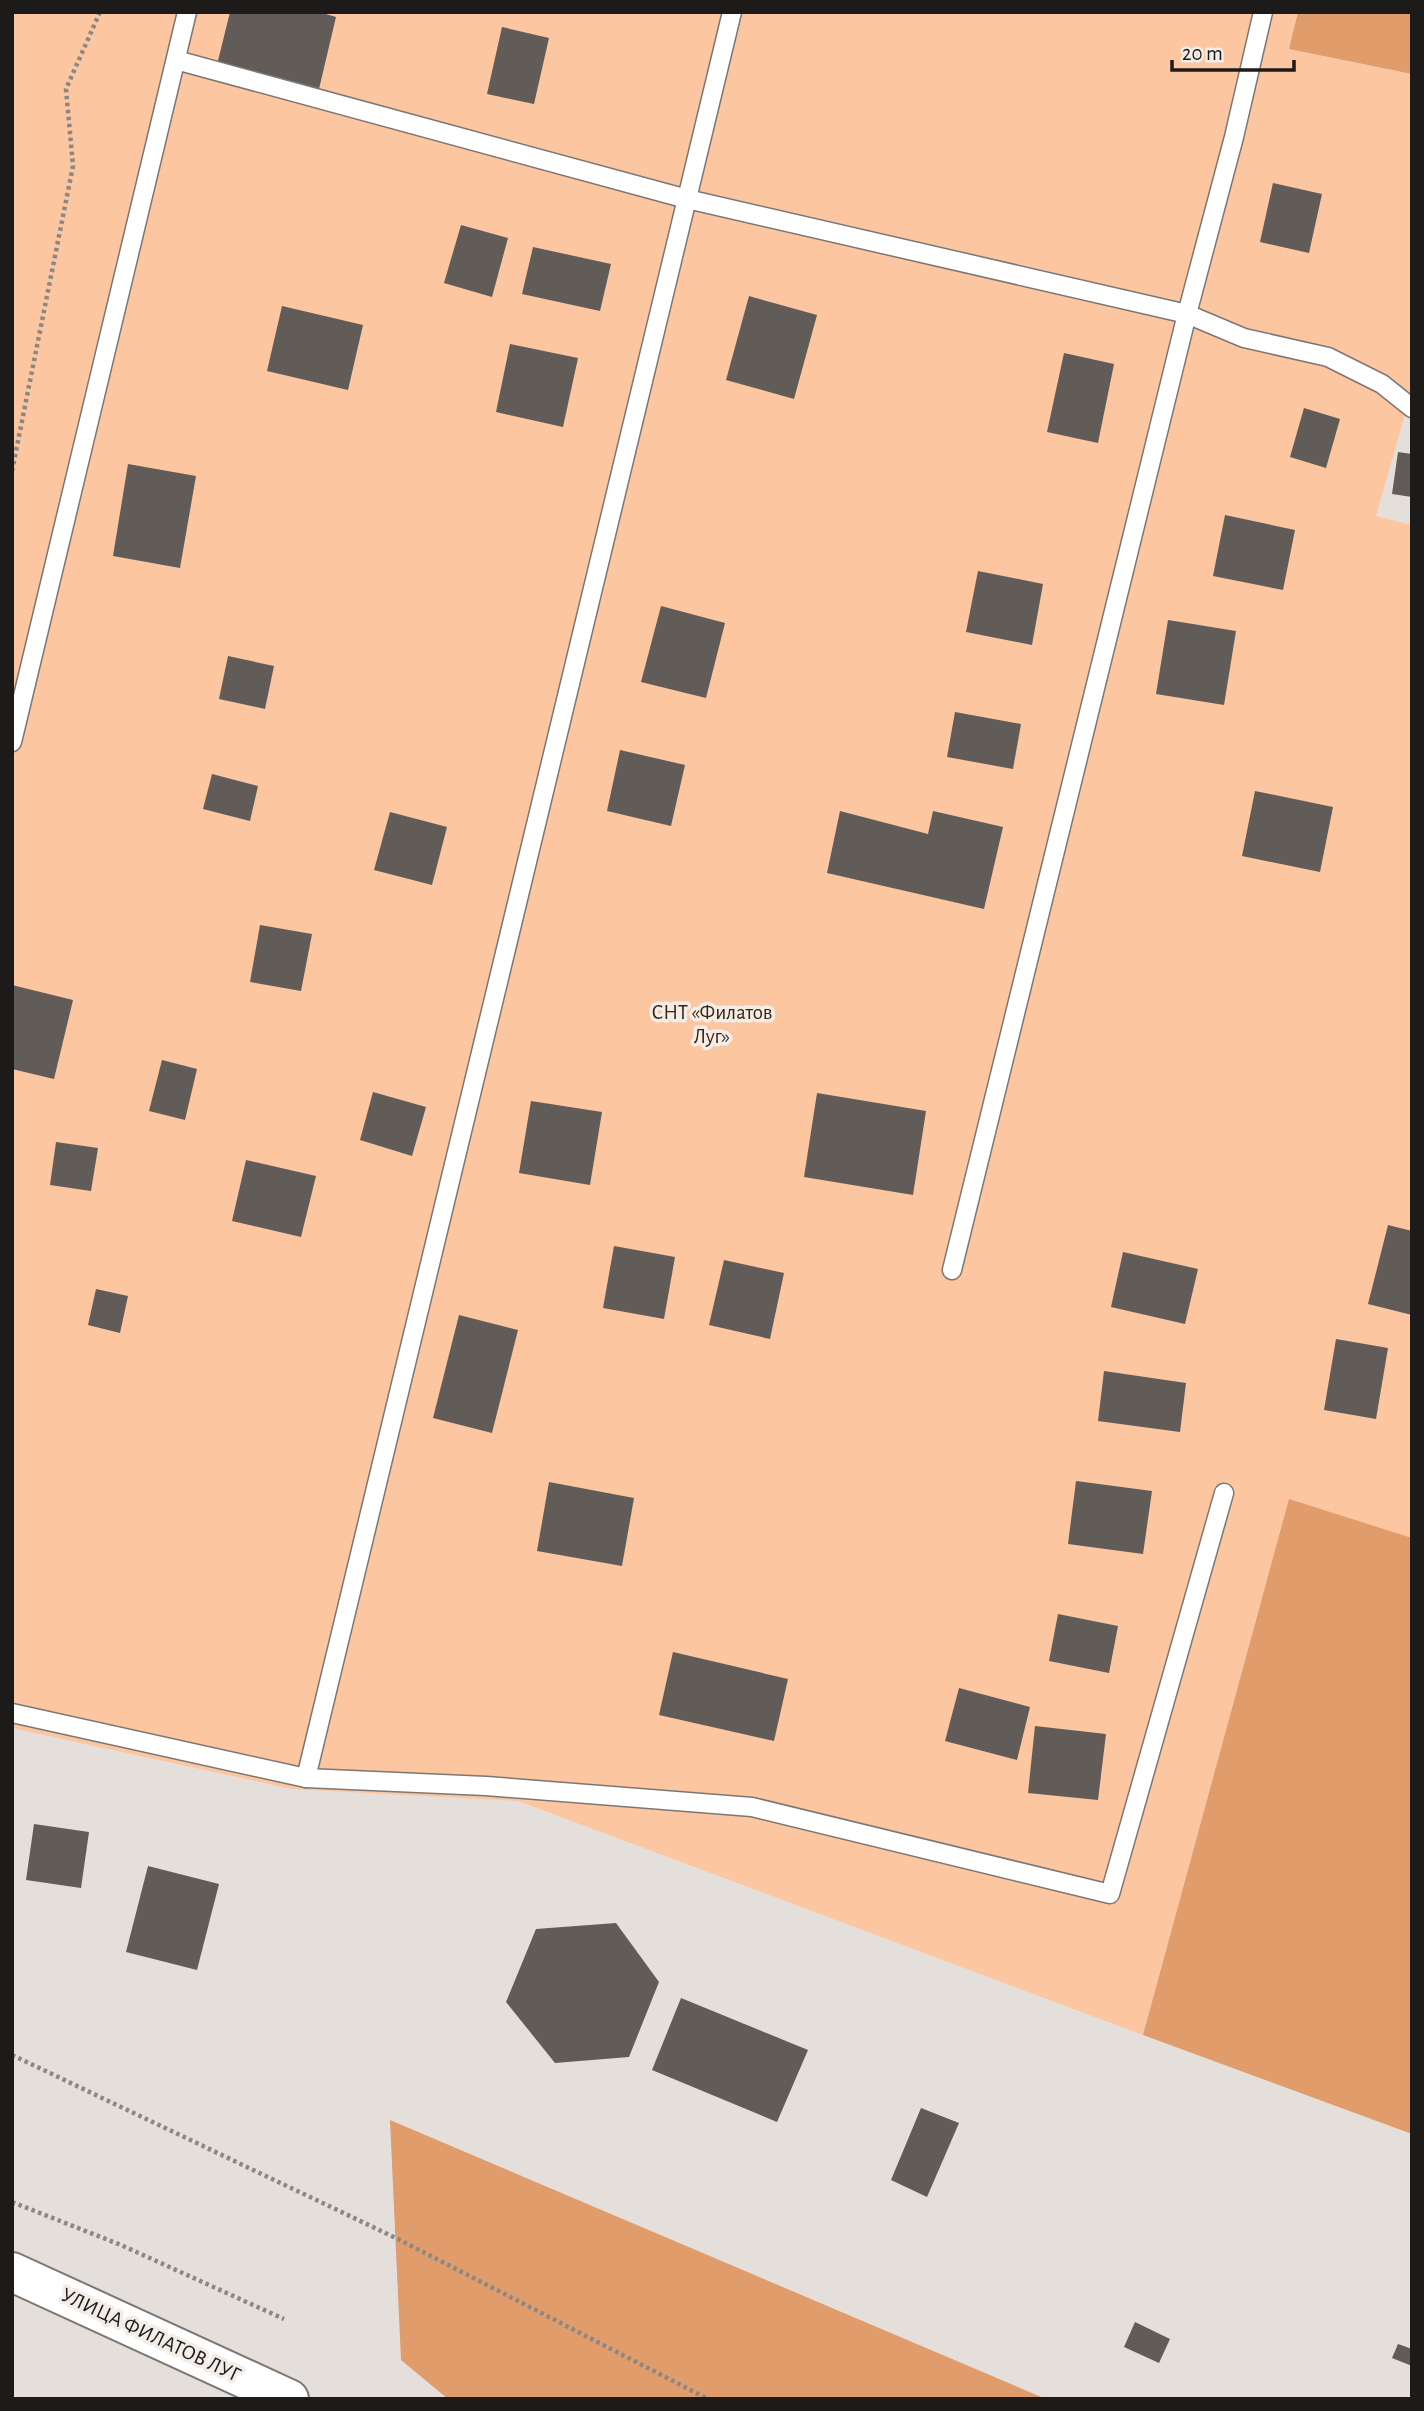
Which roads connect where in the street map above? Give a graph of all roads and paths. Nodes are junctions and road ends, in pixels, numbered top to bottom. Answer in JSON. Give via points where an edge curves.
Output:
{"nodes":[{"id":1,"x":100,"y":12,"type":"edge"},
{"id":2,"x":187,"y":12,"type":"edge"},
{"id":3,"x":732,"y":12,"type":"edge"},
{"id":4,"x":1263,"y":12,"type":"edge"},
{"id":5,"x":176,"y":60,"type":"junction"},
{"id":6,"x":687,"y":199,"type":"junction"},
{"id":7,"x":1187,"y":314,"type":"junction"},
{"id":8,"x":1412,"y":408,"type":"edge"},
{"id":9,"x":12,"y":471,"type":"edge"},
{"id":10,"x":12,"y":742,"type":"edge"},
{"id":11,"x":952,"y":1270,"type":"dead end"},
{"id":12,"x":1224,"y":1493,"type":"dead end"},
{"id":13,"x":12,"y":1713,"type":"edge"},
{"id":14,"x":306,"y":1777,"type":"junction"},
{"id":15,"x":12,"y":2055,"type":"edge"},
{"id":16,"x":12,"y":2202,"type":"edge"},
{"id":17,"x":12,"y":2272,"type":"edge"},
{"id":18,"x":284,"y":2319,"type":"dead end"},
{"id":19,"x":289,"y":2399,"type":"edge"},
{"id":20,"x":708,"y":2399,"type":"edge"}],
"edges":[{"from":1,"to":9,"type":"path","via":[[66,89],[74,166]]},
{"from":2,"to":5,"type":"lane"},
{"from":3,"to":6,"type":"lane"},
{"from":4,"to":7,"type":"lane"},
{"from":5,"to":6,"type":"lane"},
{"from":5,"to":10,"type":"lane"},
{"from":6,"to":7,"type":"lane"},
{"from":6,"to":14,"type":"lane"},
{"from":7,"to":8,"type":"lane","via":[[1244,338],[1328,357],[1382,384]]},
{"from":7,"to":11,"type":"lane"},
{"from":12,"to":14,"type":"lane","via":[[1110,1894],[752,1807]]},
{"from":13,"to":14,"type":"lane"},
{"from":15,"to":20,"type":"path","via":[[396,2238]]},
{"from":16,"to":18,"type":"path","via":[[121,2245]]},
{"from":17,"to":19,"type":"street","name":"УЛИЦА ФИЛАТОВ ЛУГ"}]}
